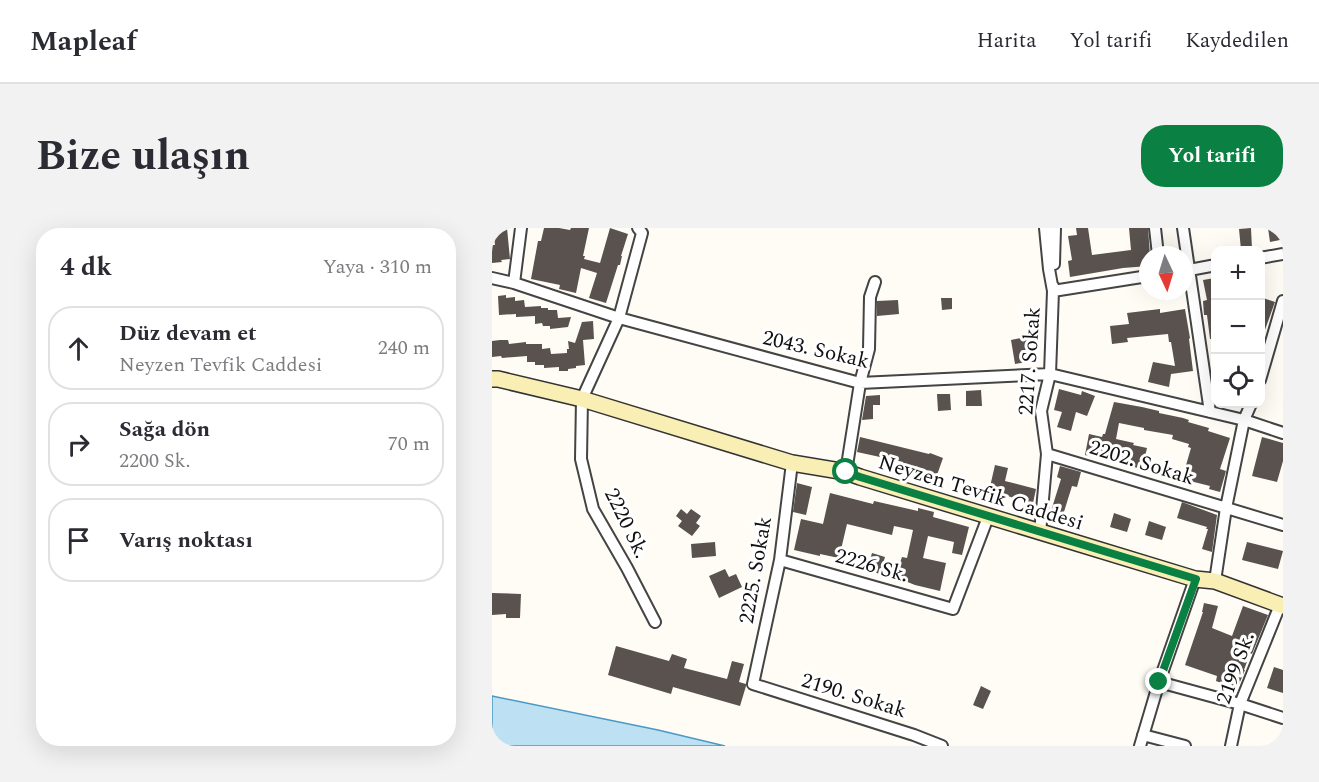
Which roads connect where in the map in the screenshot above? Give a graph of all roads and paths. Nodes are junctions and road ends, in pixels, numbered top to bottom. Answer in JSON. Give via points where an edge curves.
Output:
{"nodes":[{"id":1,"x":521,"y":228,"type":"edge"},
{"id":2,"x":1045,"y":228,"type":"edge"},
{"id":3,"x":1055,"y":228,"type":"edge"},
{"id":4,"x":1155,"y":228,"type":"edge"},
{"id":5,"x":1183,"y":228,"type":"edge"},
{"id":6,"x":640,"y":231,"type":"edge"},
{"id":7,"x":1157,"y":246,"type":"edge"},
{"id":8,"x":1184,"y":246,"type":"edge"},
{"id":9,"x":1283,"y":254,"type":"edge"},
{"id":10,"x":1265,"y":257,"type":"edge"},
{"id":11,"x":1211,"y":266,"type":"edge"},
{"id":12,"x":1193,"y":269,"type":"edge"},
{"id":13,"x":1139,"y":277,"type":"edge"},
{"id":14,"x":492,"y":278,"type":"edge"},
{"id":15,"x":875,"y":282,"type":"dead end"},
{"id":16,"x":514,"y":283,"type":"junction"},
{"id":17,"x":1053,"y":291,"type":"junction"},
{"id":18,"x":1191,"y":300,"type":"edge"},
{"id":19,"x":1283,"y":301,"type":"edge"},
{"id":20,"x":619,"y":318,"type":"junction"},
{"id":21,"x":1281,"y":319,"type":"edge"},
{"id":22,"x":1265,"y":365,"type":"edge"},
{"id":23,"x":1050,"y":374,"type":"junction"},
{"id":24,"x":492,"y":379,"type":"edge"},
{"id":25,"x":860,"y":383,"type":"junction"},
{"id":26,"x":582,"y":399,"type":"junction"},
{"id":27,"x":1249,"y":408,"type":"edge"},
{"id":28,"x":1210,"y":412,"type":"junction"},
{"id":29,"x":1244,"y":420,"type":"junction"},
{"id":30,"x":1283,"y":433,"type":"edge"},
{"id":31,"x":1047,"y":454,"type":"junction"},
{"id":32,"x":792,"y":463,"type":"junction"},
{"id":33,"x":846,"y":472,"type":"junction"},
{"id":34,"x":1226,"y":508,"type":"junction"},
{"id":35,"x":988,"y":517,"type":"junction"},
{"id":36,"x":1283,"y":525,"type":"edge"},
{"id":37,"x":1040,"y":533,"type":"junction"},
{"id":38,"x":780,"y":560,"type":"junction"},
{"id":39,"x":1196,"y":579,"type":"junction"},
{"id":40,"x":1215,"y":581,"type":"junction"},
{"id":41,"x":1282,"y":605,"type":"edge"},
{"id":42,"x":655,"y":622,"type":"dead end"},
{"id":43,"x":1159,"y":682,"type":"junction"},
{"id":44,"x":753,"y":684,"type":"joint"},
{"id":45,"x":1240,"y":704,"type":"junction"},
{"id":46,"x":1283,"y":718,"type":"edge"},
{"id":47,"x":1141,"y":740,"type":"edge"},
{"id":48,"x":942,"y":746,"type":"edge"},
{"id":49,"x":1185,"y":746,"type":"edge"},
{"id":50,"x":1231,"y":746,"type":"edge"}],
"edges":[{"from":1,"to":16,"type":"street"},
{"from":2,"to":17,"type":"street","name":"2217. Sokak"},
{"from":3,"to":17,"type":"street"},
{"from":4,"to":7,"type":"street"},
{"from":5,"to":8,"type":"street"},
{"from":6,"to":20,"type":"street"},
{"from":9,"to":10,"type":"street"},
{"from":11,"to":12,"type":"street"},
{"from":13,"to":17,"type":"street"},
{"from":14,"to":16,"type":"street","name":"2043. Sokak"},
{"from":15,"to":25,"type":"street","via":[[870,297],[869,349]]},
{"from":16,"to":20,"type":"street","name":"2043. Sokak"},
{"from":17,"to":23,"type":"street","name":"2217. Sokak"},
{"from":18,"to":28,"type":"street"},
{"from":19,"to":21,"type":"street"},
{"from":20,"to":25,"type":"street","name":"2043. Sokak"},
{"from":20,"to":26,"type":"street"},
{"from":21,"to":22,"type":"street"},
{"from":23,"to":25,"type":"street","name":"2043. Sokak"},
{"from":23,"to":28,"type":"street","name":"2043. Sokak"},
{"from":23,"to":31,"type":"street","name":"2217. Sokak","via":[[1041,411]]},
{"from":24,"to":26,"type":"street","name":"Neyzen Tevfik Caddesi"},
{"from":25,"to":33,"type":"street"},
{"from":26,"to":32,"type":"street","name":"Neyzen Tevfik Caddesi"},
{"from":26,"to":42,"type":"street","name":"2220 Sk.","via":[[581,459],[593,509]]},
{"from":27,"to":29,"type":"street"},
{"from":28,"to":29,"type":"street","name":"2043. Sokak"},
{"from":29,"to":30,"type":"street","name":"2043. Sokak"},
{"from":29,"to":34,"type":"street"},
{"from":31,"to":34,"type":"street","name":"2202. Sokak"},
{"from":31,"to":37,"type":"street","name":"2217. Sokak"},
{"from":32,"to":33,"type":"street","name":"Neyzen Tevfik Caddesi"},
{"from":32,"to":38,"type":"street","name":"2225. Sokak"},
{"from":33,"to":35,"type":"street","name":"Neyzen Tevfik Caddesi"},
{"from":34,"to":36,"type":"street","name":"2202. Sokak"},
{"from":34,"to":40,"type":"street"},
{"from":35,"to":37,"type":"street","name":"Neyzen Tevfik Caddesi"},
{"from":35,"to":38,"type":"street","name":"2226 Sk.","via":[[953,609]]},
{"from":37,"to":39,"type":"street","name":"Neyzen Tevfik Caddesi"},
{"from":38,"to":44,"type":"street","name":"2225. Sokak"},
{"from":39,"to":40,"type":"street","name":"Neyzen Tevfik Caddesi"},
{"from":39,"to":43,"type":"street"},
{"from":40,"to":41,"type":"street","name":"Neyzen Tevfik Caddesi"},
{"from":41,"to":45,"type":"street","name":"2199 Sk."},
{"from":43,"to":45,"type":"street"},
{"from":43,"to":47,"type":"street"},
{"from":44,"to":48,"type":"street","name":"2190. Sokak"},
{"from":45,"to":46,"type":"street"},
{"from":45,"to":50,"type":"street","name":"2199 Sk."},
{"from":47,"to":49,"type":"street"}]}
